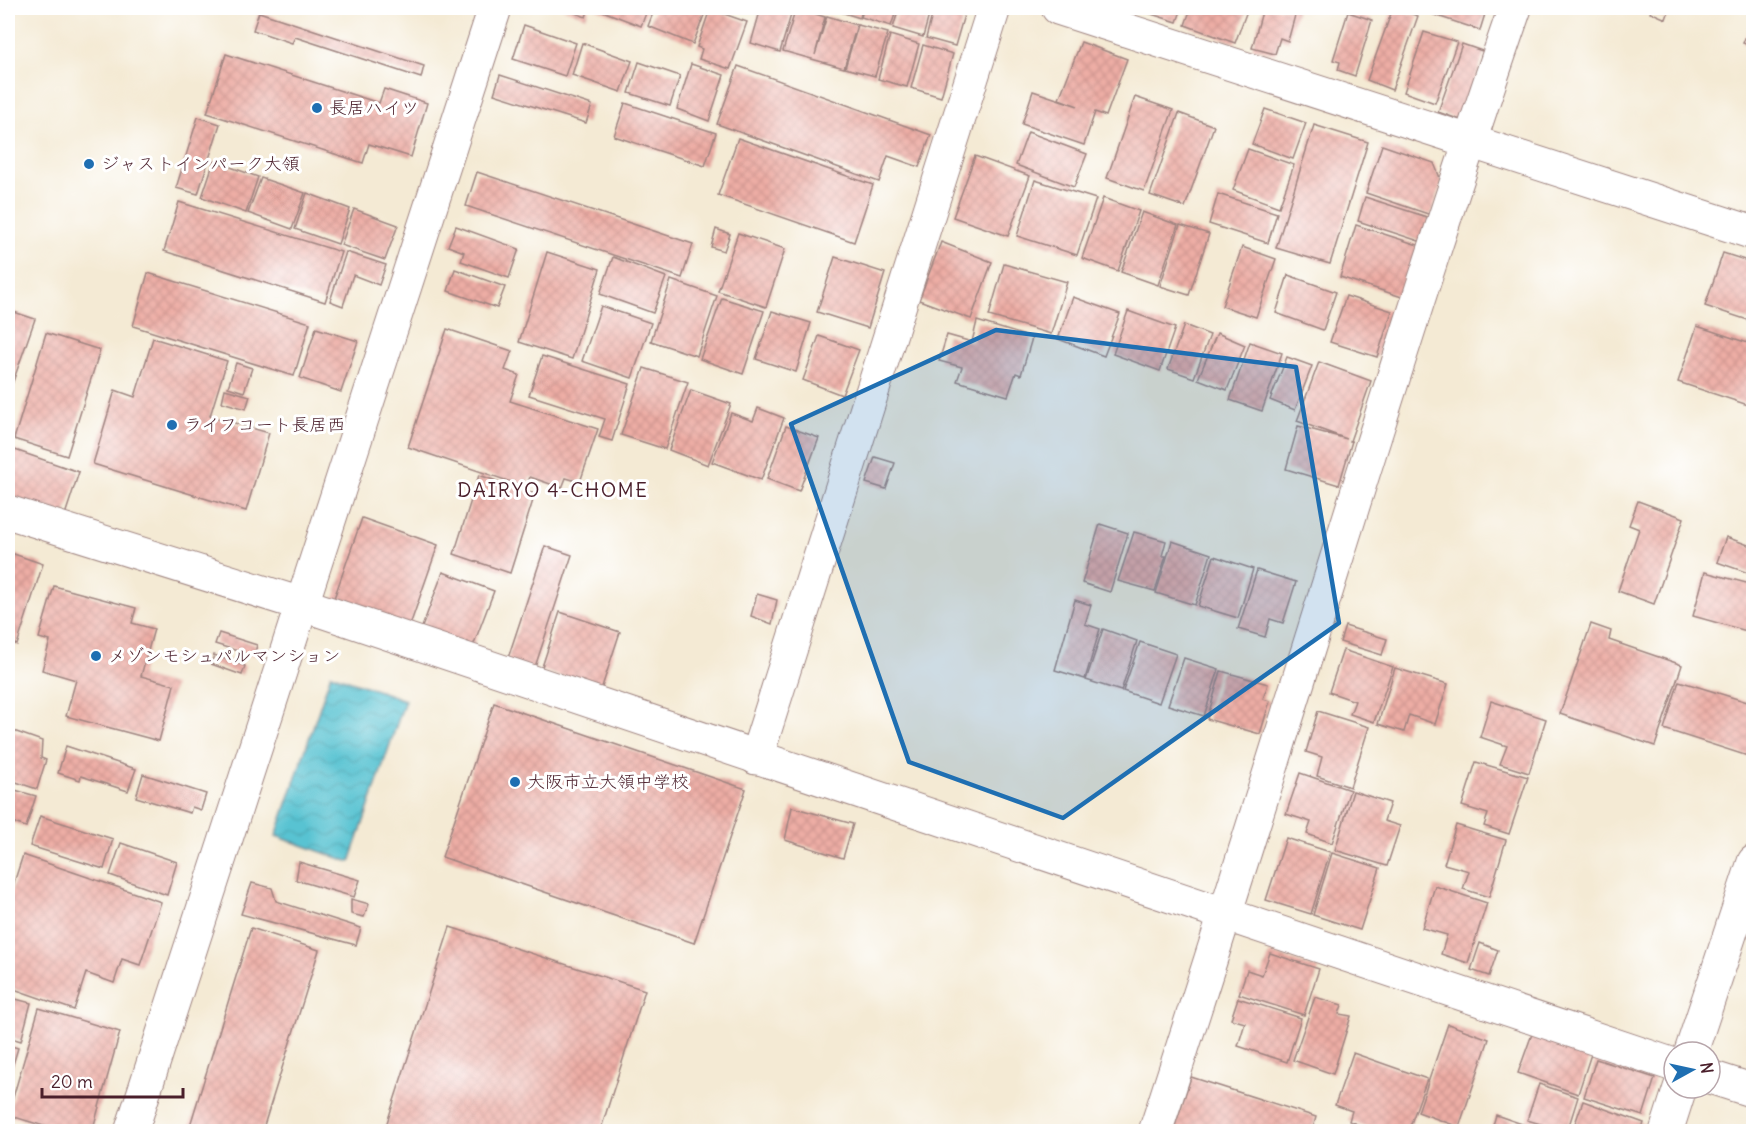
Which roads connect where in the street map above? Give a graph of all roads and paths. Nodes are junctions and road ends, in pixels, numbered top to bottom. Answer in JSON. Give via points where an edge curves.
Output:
{"nodes":[{"id":1,"x":495,"y":8,"type":"edge"},
{"id":2,"x":994,"y":8,"type":"edge"},
{"id":3,"x":1058,"y":8,"type":"edge"},
{"id":4,"x":1515,"y":8,"type":"edge"},
{"id":5,"x":1469,"y":141,"type":"junction"},
{"id":6,"x":1754,"y":233,"type":"edge"},
{"id":7,"x":8,"y":512,"type":"edge"},
{"id":8,"x":302,"y":604,"type":"junction"},
{"id":9,"x":756,"y":758,"type":"junction"},
{"id":10,"x":1754,"y":862,"type":"edge"},
{"id":11,"x":1226,"y":915,"type":"junction"},
{"id":12,"x":1695,"y":1040,"type":"edge"},
{"id":13,"x":1662,"y":1061,"type":"edge"},
{"id":14,"x":1722,"y":1081,"type":"edge"},
{"id":15,"x":1754,"y":1091,"type":"edge"},
{"id":16,"x":1676,"y":1100,"type":"edge"},
{"id":17,"x":131,"y":1131,"type":"edge"},
{"id":18,"x":1155,"y":1131,"type":"edge"},
{"id":19,"x":1666,"y":1131,"type":"edge"}],
"edges":[{"from":1,"to":8,"type":"street"},
{"from":2,"to":9,"type":"street"},
{"from":3,"to":5,"type":"street"},
{"from":4,"to":5,"type":"street"},
{"from":5,"to":6,"type":"street"},
{"from":5,"to":11,"type":"street"},
{"from":7,"to":8,"type":"street"},
{"from":8,"to":9,"type":"street"},
{"from":8,"to":17,"type":"street"},
{"from":9,"to":11,"type":"street"},
{"from":10,"to":12,"type":"street"},
{"from":11,"to":13,"type":"street"},
{"from":11,"to":18,"type":"street"},
{"from":14,"to":15,"type":"street"},
{"from":16,"to":19,"type":"street"}]}
